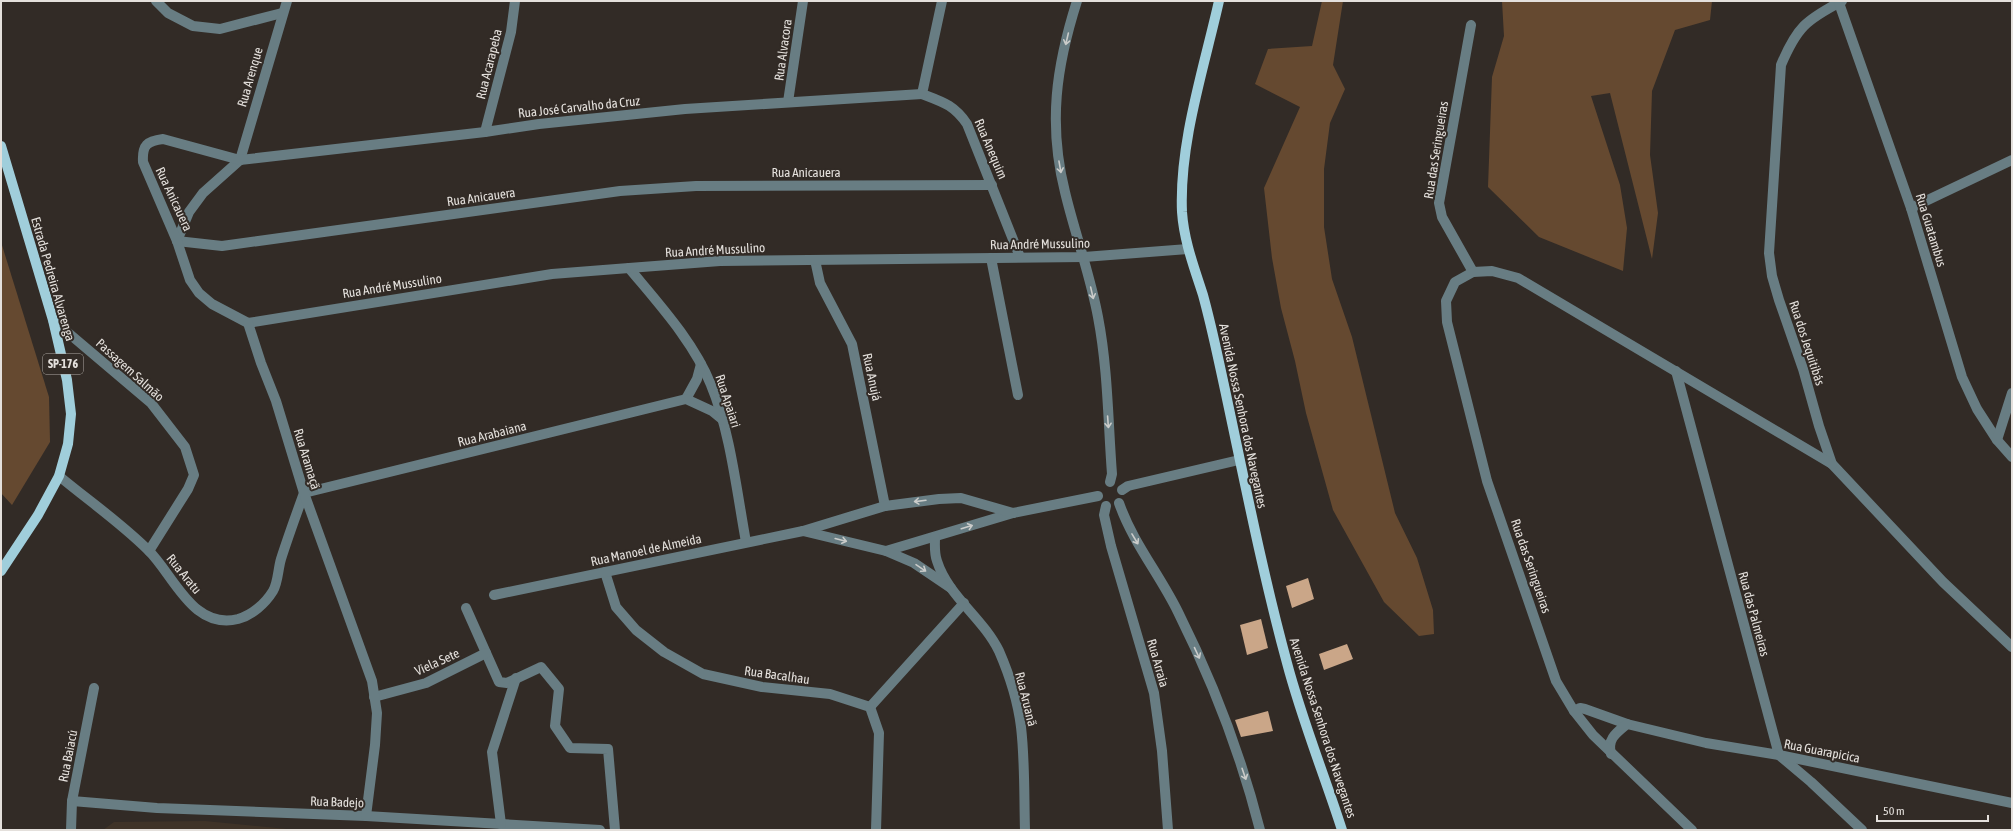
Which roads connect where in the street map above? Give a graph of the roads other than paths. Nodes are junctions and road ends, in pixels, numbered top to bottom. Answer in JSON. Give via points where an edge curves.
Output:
{"nodes":[{"id":1,"x":156,"y":1,"type":"edge"},
{"id":2,"x":287,"y":1,"type":"edge"},
{"id":3,"x":515,"y":1,"type":"edge"},
{"id":4,"x":803,"y":1,"type":"edge"},
{"id":5,"x":942,"y":1,"type":"edge"},
{"id":6,"x":1077,"y":1,"type":"edge"},
{"id":7,"x":1219,"y":1,"type":"edge"},
{"id":8,"x":1841,"y":2,"type":"edge"},
{"id":9,"x":282,"y":13,"type":"junction"},
{"id":10,"x":1471,"y":25,"type":"dead end"},
{"id":11,"x":922,"y":94,"type":"junction"},
{"id":12,"x":788,"y":102,"type":"junction"},
{"id":13,"x":485,"y":132,"type":"junction"},
{"id":14,"x":1,"y":146,"type":"edge"},
{"id":15,"x":240,"y":160,"type":"junction"},
{"id":16,"x":2012,"y":160,"type":"edge"},
{"id":17,"x":992,"y":185,"type":"junction"},
{"id":18,"x":1911,"y":208,"type":"junction"},
{"id":19,"x":177,"y":241,"type":"junction"},
{"id":20,"x":1188,"y":249,"type":"junction"},
{"id":21,"x":1020,"y":257,"type":"junction"},
{"id":22,"x":1084,"y":257,"type":"junction"},
{"id":23,"x":991,"y":258,"type":"junction"},
{"id":24,"x":815,"y":260,"type":"junction"},
{"id":25,"x":629,"y":268,"type":"junction"},
{"id":26,"x":1472,"y":272,"type":"junction"},
{"id":27,"x":53,"y":320,"type":"junction"},
{"id":28,"x":248,"y":323,"type":"junction"},
{"id":29,"x":701,"y":364,"type":"junction"},
{"id":30,"x":1676,"y":371,"type":"junction"},
{"id":31,"x":2012,"y":393,"type":"edge"},
{"id":32,"x":1018,"y":395,"type":"dead end"},
{"id":33,"x":686,"y":399,"type":"junction"},
{"id":34,"x":723,"y":420,"type":"junction"},
{"id":35,"x":1997,"y":440,"type":"junction"},
{"id":36,"x":2012,"y":457,"type":"edge"},
{"id":37,"x":1239,"y":460,"type":"junction"},
{"id":38,"x":1832,"y":464,"type":"junction"},
{"id":39,"x":60,"y":476,"type":"junction"},
{"id":40,"x":1110,"y":482,"type":"junction"},
{"id":41,"x":1122,"y":490,"type":"junction"},
{"id":42,"x":304,"y":494,"type":"junction"},
{"id":43,"x":1098,"y":496,"type":"junction"},
{"id":44,"x":1119,"y":504,"type":"junction"},
{"id":45,"x":885,"y":506,"type":"junction"},
{"id":46,"x":1106,"y":506,"type":"junction"},
{"id":47,"x":1013,"y":513,"type":"junction"},
{"id":48,"x":804,"y":531,"type":"junction"},
{"id":49,"x":935,"y":537,"type":"junction"},
{"id":50,"x":746,"y":542,"type":"junction"},
{"id":51,"x":149,"y":551,"type":"junction"},
{"id":52,"x":886,"y":551,"type":"junction"},
{"id":53,"x":1,"y":571,"type":"edge"},
{"id":54,"x":605,"y":572,"type":"junction"},
{"id":55,"x":954,"y":591,"type":"junction"},
{"id":56,"x":494,"y":595,"type":"dead end"},
{"id":57,"x":964,"y":603,"type":"junction"},
{"id":58,"x":466,"y":608,"type":"dead end"},
{"id":59,"x":2012,"y":647,"type":"edge"},
{"id":60,"x":486,"y":653,"type":"junction"},
{"id":61,"x":516,"y":678,"type":"junction"},
{"id":62,"x":94,"y":688,"type":"dead end"},
{"id":63,"x":374,"y":697,"type":"junction"},
{"id":64,"x":870,"y":707,"type":"junction"},
{"id":65,"x":1574,"y":711,"type":"junction"},
{"id":66,"x":1626,"y":724,"type":"junction"},
{"id":67,"x":1611,"y":754,"type":"junction"},
{"id":68,"x":1778,"y":755,"type":"junction"},
{"id":69,"x":72,"y":802,"type":"junction"},
{"id":70,"x":2012,"y":803,"type":"edge"},
{"id":71,"x":366,"y":816,"type":"junction"},
{"id":72,"x":501,"y":824,"type":"junction"},
{"id":73,"x":72,"y":830,"type":"edge"},
{"id":74,"x":600,"y":830,"type":"edge"},
{"id":75,"x":615,"y":830,"type":"edge"},
{"id":76,"x":876,"y":830,"type":"edge"},
{"id":77,"x":1025,"y":830,"type":"edge"},
{"id":78,"x":1168,"y":830,"type":"edge"},
{"id":79,"x":1260,"y":830,"type":"edge"},
{"id":80,"x":1342,"y":830,"type":"edge"},
{"id":81,"x":1692,"y":830,"type":"edge"},
{"id":82,"x":1862,"y":830,"type":"edge"}],
"edges":[{"from":1,"to":9,"type":"street","via":[[168,13],[193,26],[220,29]]},
{"from":2,"to":9,"type":"street","name":"Rua Arenque"},
{"from":3,"to":13,"type":"street","name":"Rua Acarapeba","via":[[511,32]]},
{"from":4,"to":12,"type":"street","name":"Rua Alvacora"},
{"from":5,"to":11,"type":"street"},
{"from":6,"to":22,"type":"street","one_way":true,"via":[[1061,61],[1055,96],[1056,139],[1064,191]]},
{"from":7,"to":20,"type":"main road","name":"Avenida Nossa Senhora dos Navegantes","via":[[1191,125],[1182,181],[1182,214]]},
{"from":8,"to":18,"type":"street","name":"Rua Guatambus"},
{"from":8,"to":38,"type":"street","name":"Rua dos Jequitibás","via":[[1804,24],[1791,40],[1781,65],[1770,253],[1772,276],[1779,300]]},
{"from":9,"to":15,"type":"street","name":"Rua Arenque"},
{"from":10,"to":26,"type":"street","name":"Rua das Seringueiras","via":[[1439,202],[1442,217]]},
{"from":11,"to":12,"type":"street","name":"Rua José Carvalho da Cruz"},
{"from":11,"to":17,"type":"street","name":"Rua Anequim","via":[[949,104],[960,113]]},
{"from":12,"to":13,"type":"street","name":"Rua José Carvalho da Cruz","via":[[685,109]]},
{"from":13,"to":15,"type":"street","name":"Rua José Carvalho da Cruz"},
{"from":14,"to":27,"type":"main road","name":"Estrada Pedreira Alvarenga","number":"SP-176"},
{"from":15,"to":19,"type":"street","via":[[203,193],[189,212]]},
{"from":15,"to":19,"type":"street","name":"Rua Anicauera","via":[[164,139],[153,140],[146,145],[142,152],[143,162]]},
{"from":16,"to":18,"type":"street"},
{"from":17,"to":19,"type":"street","name":"Rua Anicauera","via":[[688,186],[591,195],[222,246]]},
{"from":17,"to":21,"type":"street","name":"Rua Anequim"},
{"from":18,"to":35,"type":"street","name":"Rua Guatambus","via":[[1962,377],[1977,409]]},
{"from":19,"to":28,"type":"street","via":[[190,280],[199,293],[212,304]]},
{"from":20,"to":22,"type":"street","name":"Rua André Mussulino"},
{"from":20,"to":37,"type":"main road","name":"Avenida Nossa Senhora dos Navegantes","via":[[1204,298]]},
{"from":21,"to":22,"type":"street","name":"Rua André Mussulino"},
{"from":21,"to":23,"type":"street","name":"Rua André Mussulino"},
{"from":22,"to":40,"type":"street","one_way":true,"via":[[1098,318],[1104,363],[1112,474]]},
{"from":23,"to":24,"type":"street","name":"Rua André Mussulino"},
{"from":23,"to":32,"type":"street"},
{"from":24,"to":25,"type":"street","name":"Rua André Mussulino","via":[[720,261]]},
{"from":24,"to":45,"type":"street","name":"Rua Anujá","via":[[820,283],[852,344]]},
{"from":25,"to":28,"type":"street","name":"Rua André Mussulino","via":[[552,274]]},
{"from":25,"to":29,"type":"street","name":"Rua Apaiari","via":[[672,319]]},
{"from":26,"to":30,"type":"street","name":"Rua das Seringueiras","via":[[1492,271],[1518,278]]},
{"from":26,"to":65,"type":"street","name":"Rua das Seringueiras","via":[[1455,282],[1446,301],[1447,322],[1488,481],[1556,681]]},
{"from":27,"to":39,"type":"main road","name":"Estrada Pedreira Alvarenga","number":"SP-176","via":[[67,380],[71,414],[68,444]]},
{"from":27,"to":51,"type":"street","name":"Passagem Salmão","via":[[151,403],[185,447],[194,475]]},
{"from":28,"to":42,"type":"street","name":"Rua Aramaçã","via":[[260,364],[276,401]]},
{"from":29,"to":33,"type":"street","via":[[697,379]]},
{"from":29,"to":34,"type":"street","name":"Rua Apaiari"},
{"from":30,"to":38,"type":"street","name":"Rua das Seringueiras"},
{"from":30,"to":68,"type":"street","name":"Rua das Palmeiras"},
{"from":31,"to":35,"type":"street"},
{"from":33,"to":34,"type":"street","via":[[712,411]]},
{"from":33,"to":42,"type":"street","name":"Rua Arabaiana"},
{"from":34,"to":50,"type":"street","name":"Rua Apaiari"},
{"from":35,"to":36,"type":"street","name":"Rua Guatambus"},
{"from":37,"to":41,"type":"street","via":[[1128,486]]},
{"from":37,"to":80,"type":"main road","name":"Avenida Nossa Senhora dos Navegantes","via":[[1287,665]]},
{"from":38,"to":59,"type":"street","name":"Rua dos Jequitibás","via":[[1944,582]]},
{"from":39,"to":51,"type":"street","name":"Rua Aratu"},
{"from":39,"to":53,"type":"main road","name":"Estrada Pedreira Alvarenga","number":"SP-176"},
{"from":40,"to":41,"type":"street","via":[[1117,484]]},
{"from":40,"to":43,"type":"street","via":[[1103,485]]},
{"from":41,"to":44,"type":"street"},
{"from":42,"to":51,"type":"street","name":"Rua Aratu","via":[[281,560],[274,590],[248,616],[233,620],[215,619],[198,610],[183,596]]},
{"from":42,"to":63,"type":"street","name":"Rua Aramaçã","via":[[372,681]]},
{"from":43,"to":46,"type":"street"},
{"from":43,"to":47,"type":"street","name":"Rua Manoel de Almeida"},
{"from":44,"to":46,"type":"street","via":[[1113,507]]},
{"from":44,"to":79,"type":"street","one_way":true,"via":[[1130,532],[1178,611],[1218,697],[1253,800]]},
{"from":47,"to":45,"type":"street","name":"Rua Manoel de Almeida","one_way":true,"via":[[961,498]]},
{"from":45,"to":48,"type":"street","name":"Rua Manoel de Almeida"},
{"from":46,"to":78,"type":"street","name":"Rua Arraia","via":[[1104,515],[1109,538],[1154,693],[1162,750]]},
{"from":49,"to":47,"type":"street","name":"Rua Manoel de Almeida","one_way":true},
{"from":48,"to":50,"type":"street","name":"Rua Manoel de Almeida"},
{"from":48,"to":52,"type":"street","name":"Rua Manoel de Almeida","one_way":true},
{"from":49,"to":52,"type":"street","name":"Rua Manoel de Almeida"},
{"from":49,"to":55,"type":"street","name":"Rua Aruanã","via":[[937,561]]},
{"from":50,"to":54,"type":"street","name":"Rua Manoel de Almeida"},
{"from":52,"to":55,"type":"street","name":"Rua Aruanã","one_way":true,"via":[[914,563]]},
{"from":54,"to":56,"type":"street","name":"Rua Manoel de Almeida"},
{"from":54,"to":64,"type":"street","name":"Rua Bacalhau","via":[[616,608],[636,630],[664,652],[703,674],[762,687],[830,694]]},
{"from":55,"to":57,"type":"street","name":"Rua Aruanã"},
{"from":57,"to":64,"type":"street"},
{"from":57,"to":77,"type":"street","name":"Rua Aruanã","via":[[985,628],[998,651],[1011,684],[1021,726]]},
{"from":58,"to":60,"type":"street"},
{"from":60,"to":61,"type":"street","via":[[499,682],[507,683]]},
{"from":60,"to":63,"type":"street","name":"Viela Sete","via":[[426,683]]},
{"from":61,"to":72,"type":"street","via":[[492,752]]},
{"from":61,"to":75,"type":"street","via":[[541,667],[559,689],[556,726],[570,748],[608,749]]},
{"from":62,"to":69,"type":"street","name":"Rua Baiacú"},
{"from":63,"to":71,"type":"street","name":"Rua Aramaçã","via":[[377,713],[375,745]]},
{"from":64,"to":76,"type":"street","via":[[879,733]]},
{"from":65,"to":66,"type":"street","name":"Rua Guarapicica","via":[[1585,709]]},
{"from":65,"to":67,"type":"street","name":"Rua das Seringueiras"},
{"from":66,"to":67,"type":"street","via":[[1610,739]]},
{"from":66,"to":68,"type":"street","name":"Rua Guarapicica","via":[[1706,743]]},
{"from":67,"to":81,"type":"street","name":"Rua das Seringueiras"},
{"from":68,"to":70,"type":"street","name":"Rua Guarapicica"},
{"from":68,"to":82,"type":"street"},
{"from":69,"to":71,"type":"street","name":"Rua Badejo"},
{"from":69,"to":73,"type":"street","name":"Rua Baiacú"},
{"from":71,"to":72,"type":"street","name":"Rua Badejo"},
{"from":72,"to":74,"type":"street","name":"Rua Badejo"}]}
